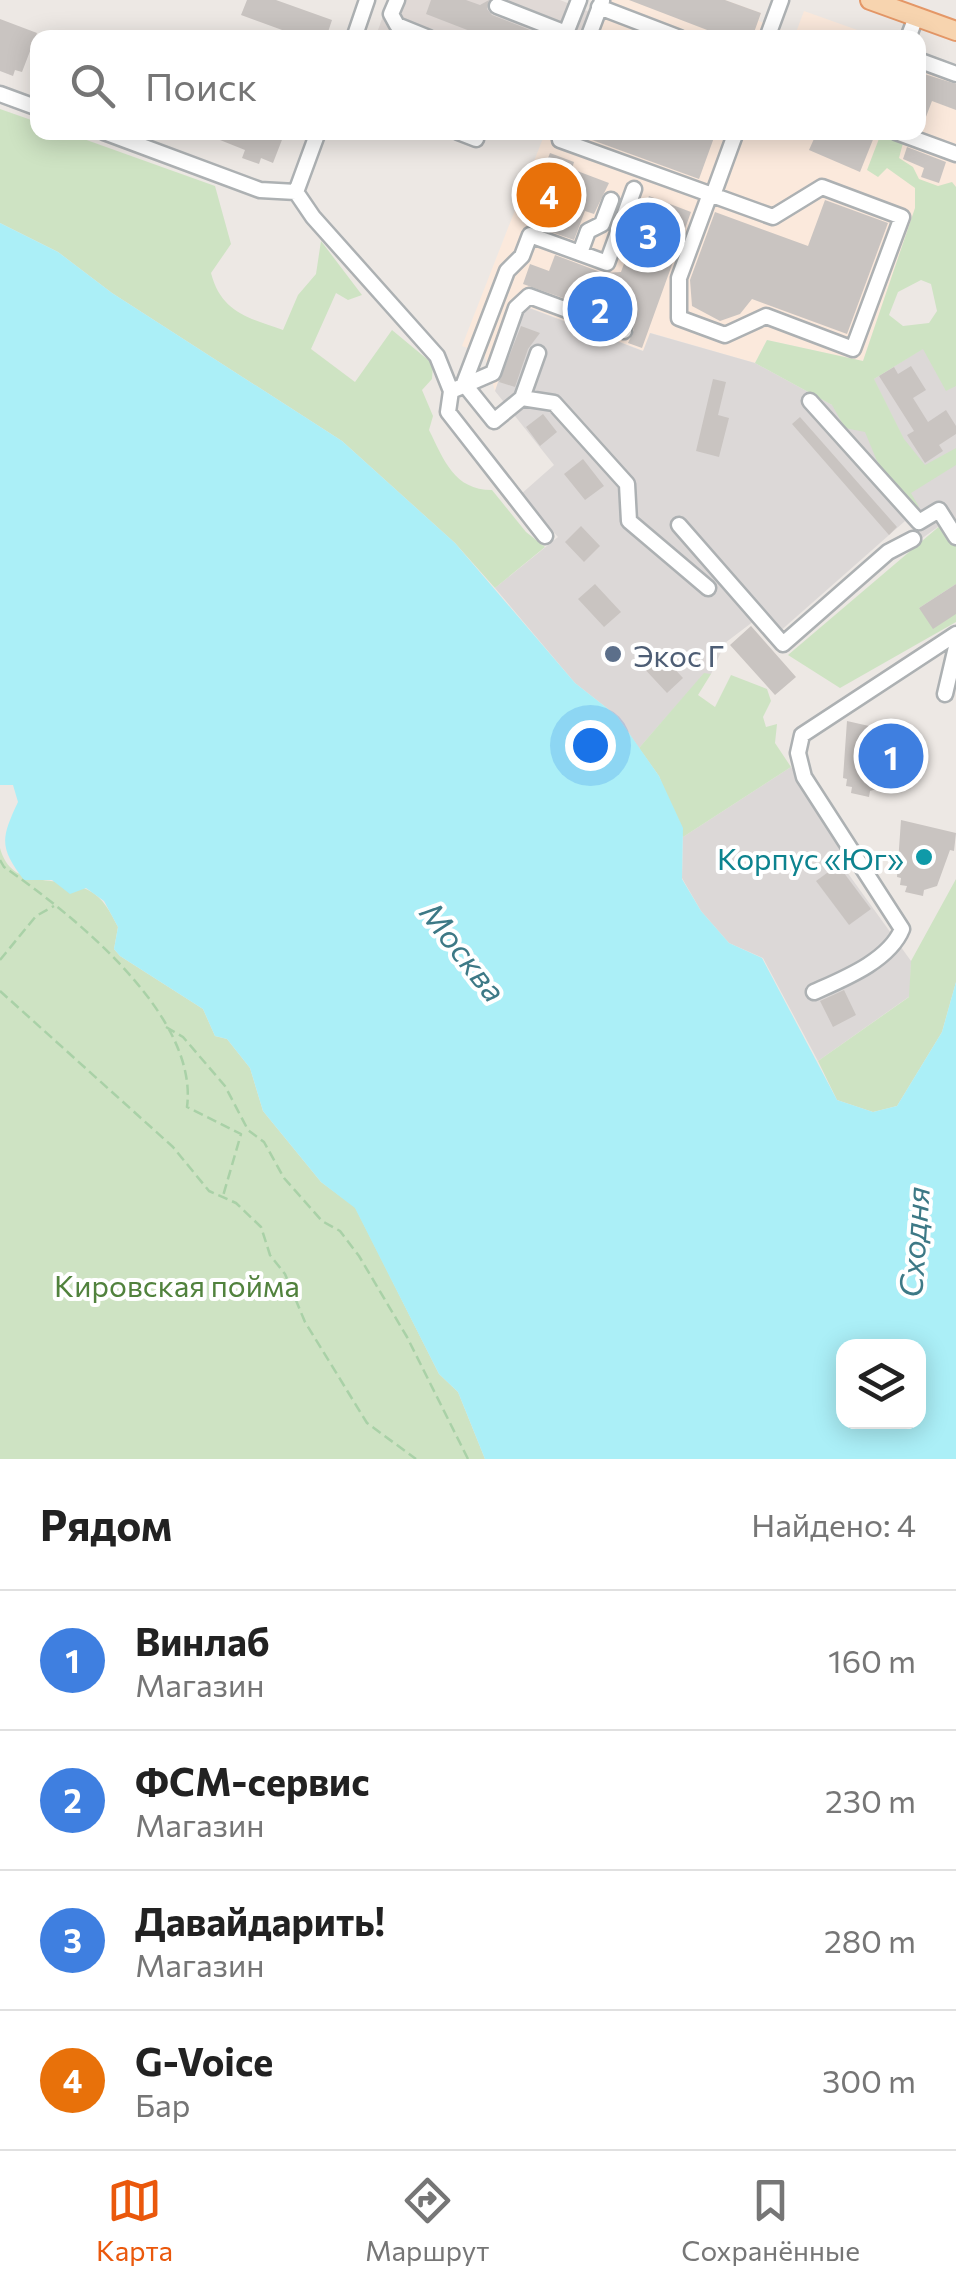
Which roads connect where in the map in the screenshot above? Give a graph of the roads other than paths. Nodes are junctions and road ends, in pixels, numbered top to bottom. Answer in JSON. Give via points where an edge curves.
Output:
{"nodes":[{"id":1,"x":367,"y":0,"type":"edge"},
{"id":2,"x":396,"y":0,"type":"edge"},
{"id":3,"x":579,"y":0,"type":"edge"},
{"id":4,"x":781,"y":0,"type":"edge"},
{"id":5,"x":870,"y":0,"type":"edge"},
{"id":6,"x":601,"y":4,"type":"edge"},
{"id":7,"x":497,"y":6,"type":"dead end"},
{"id":8,"x":916,"y":16,"type":"junction"},
{"id":9,"x":357,"y":30,"type":"edge"},
{"id":10,"x":410,"y":30,"type":"edge"},
{"id":11,"x":553,"y":30,"type":"edge"},
{"id":12,"x":567,"y":30,"type":"edge"},
{"id":13,"x":591,"y":30,"type":"edge"},
{"id":14,"x":661,"y":30,"type":"edge"},
{"id":15,"x":770,"y":30,"type":"edge"},
{"id":16,"x":911,"y":30,"type":"edge"},
{"id":17,"x":956,"y":31,"type":"edge"},
{"id":18,"x":926,"y":63,"type":"edge"},
{"id":19,"x":956,"y":74,"type":"edge"},
{"id":20,"x":0,"y":94,"type":"edge"},
{"id":21,"x":30,"y":105,"type":"edge"},
{"id":22,"x":126,"y":140,"type":"edge"},
{"id":23,"x":315,"y":140,"type":"edge"},
{"id":24,"x":560,"y":140,"type":"edge"},
{"id":25,"x":733,"y":140,"type":"edge"},
{"id":26,"x":918,"y":140,"type":"edge"},
{"id":27,"x":956,"y":154,"type":"edge"},
{"id":28,"x":634,"y":189,"type":"dead end"},
{"id":29,"x":296,"y":192,"type":"junction"},
{"id":30,"x":711,"y":194,"type":"junction"},
{"id":31,"x":611,"y":200,"type":"dead end"},
{"id":32,"x":580,"y":254,"type":"junction"},
{"id":33,"x":624,"y":331,"type":"dead end"},
{"id":34,"x":538,"y":353,"type":"dead end"},
{"id":35,"x":460,"y":388,"type":"junction"},
{"id":36,"x":522,"y":398,"type":"junction"},
{"id":37,"x":810,"y":401,"type":"dead end"},
{"id":38,"x":679,"y":526,"type":"dead end"},
{"id":39,"x":545,"y":536,"type":"dead end"},
{"id":40,"x":956,"y":537,"type":"edge"},
{"id":41,"x":912,"y":539,"type":"dead end"},
{"id":42,"x":708,"y":588,"type":"dead end"},
{"id":43,"x":956,"y":634,"type":"edge"},
{"id":44,"x":956,"y":647,"type":"edge"},
{"id":45,"x":946,"y":694,"type":"dead end"},
{"id":46,"x":814,"y":992,"type":"dead end"}],
"edges":[{"from":1,"to":9,"type":"street"},
{"from":2,"to":10,"type":"street","via":[[397,25]]},
{"from":3,"to":12,"type":"street"},
{"from":4,"to":15,"type":"street"},
{"from":5,"to":8,"type":"main road"},
{"from":6,"to":13,"type":"street"},
{"from":6,"to":14,"type":"street"},
{"from":7,"to":11,"type":"street"},
{"from":8,"to":16,"type":"street"},
{"from":8,"to":17,"type":"main road"},
{"from":18,"to":19,"type":"street"},
{"from":20,"to":21,"type":"street"},
{"from":22,"to":29,"type":"street","via":[[260,190]]},
{"from":23,"to":29,"type":"street"},
{"from":24,"to":30,"type":"street"},
{"from":25,"to":30,"type":"street"},
{"from":26,"to":27,"type":"street"},
{"from":28,"to":32,"type":"street","via":[[607,264]]},
{"from":29,"to":35,"type":"street"},
{"from":30,"to":30,"type":"street","via":[[773,216],[822,186],[902,217],[853,349],[766,316],[725,335],[679,318],[679,278]]},
{"from":31,"to":32,"type":"street"},
{"from":32,"to":35,"type":"street","via":[[530,235],[508,271]]},
{"from":33,"to":35,"type":"street","via":[[529,296],[516,308],[493,373]]},
{"from":34,"to":36,"type":"street"},
{"from":35,"to":36,"type":"street","via":[[494,420]]},
{"from":35,"to":39,"type":"street","via":[[448,412]]},
{"from":36,"to":42,"type":"street","via":[[554,403],[627,484],[629,521]]},
{"from":37,"to":40,"type":"street","via":[[919,522],[940,510]]},
{"from":38,"to":41,"type":"street","via":[[782,644]]},
{"from":43,"to":46,"type":"street","via":[[800,729],[804,776],[902,930],[864,966]]},
{"from":44,"to":45,"type":"street"}]}
